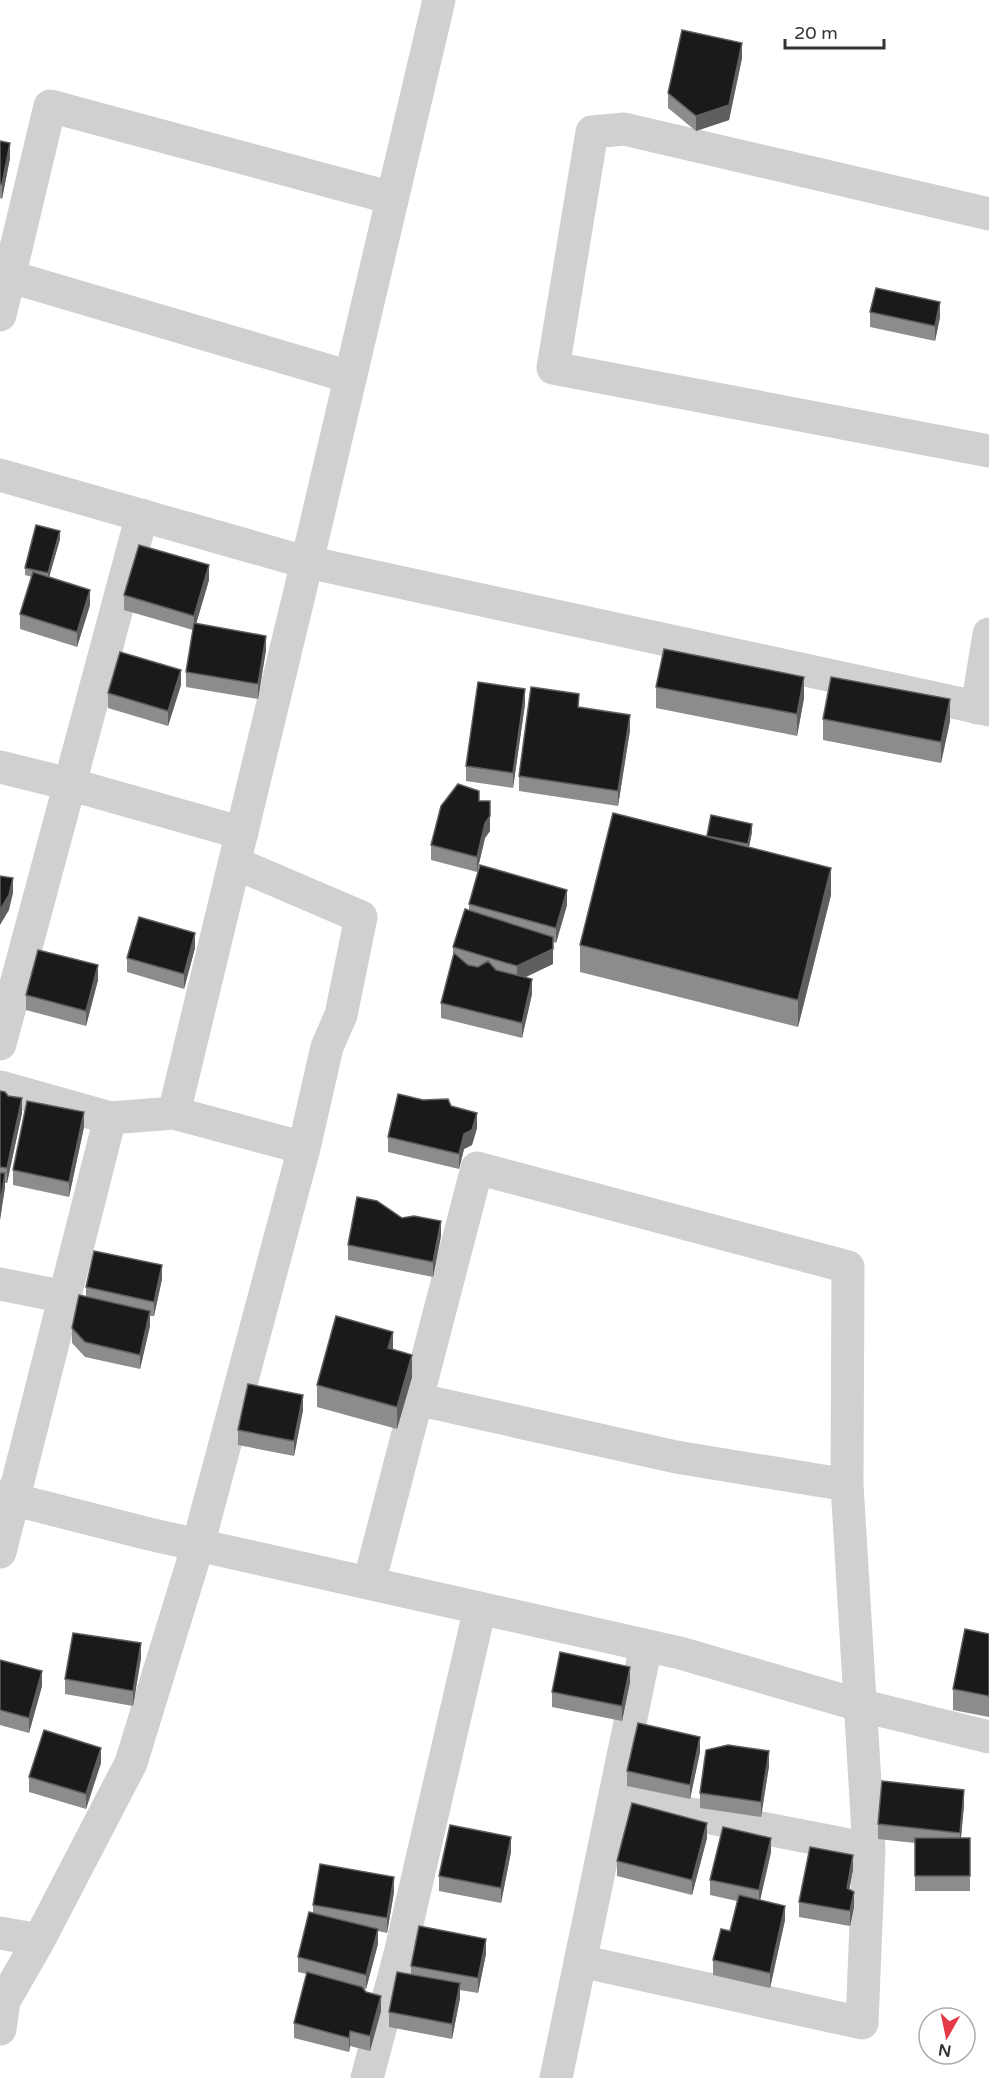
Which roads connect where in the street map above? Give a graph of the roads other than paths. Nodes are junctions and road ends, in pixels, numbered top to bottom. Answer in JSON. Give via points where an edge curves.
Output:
{"nodes":[{"id":1,"x":439,"y":0,"type":"edge"},
{"id":2,"x":392,"y":198,"type":"junction"},
{"id":3,"x":989,"y":214,"type":"edge"},
{"id":4,"x":8,"y":276,"type":"junction"},
{"id":5,"x":0,"y":315,"type":"edge"},
{"id":6,"x":350,"y":377,"type":"junction"},
{"id":7,"x":989,"y":451,"type":"edge"},
{"id":8,"x":0,"y":475,"type":"edge"},
{"id":9,"x":142,"y":515,"type":"junction"},
{"id":10,"x":307,"y":562,"type":"junction"},
{"id":11,"x":989,"y":634,"type":"edge"},
{"id":12,"x":983,"y":709,"type":"edge"},
{"id":13,"x":0,"y":767,"type":"edge"},
{"id":14,"x":69,"y":784,"type":"junction"},
{"id":15,"x":238,"y":848,"type":"junction"},
{"id":16,"x":0,"y":1044,"type":"edge"},
{"id":17,"x":0,"y":1087,"type":"edge"},
{"id":18,"x":174,"y":1113,"type":"junction"},
{"id":19,"x":110,"y":1118,"type":"junction"},
{"id":20,"x":304,"y":1148,"type":"junction"},
{"id":21,"x":0,"y":1284,"type":"edge"},
{"id":22,"x":65,"y":1297,"type":"junction"},
{"id":23,"x":416,"y":1399,"type":"junction"},
{"id":24,"x":847,"y":1485,"type":"junction"},
{"id":25,"x":7,"y":1497,"type":"edge"},
{"id":26,"x":198,"y":1545,"type":"junction"},
{"id":27,"x":0,"y":1552,"type":"edge"},
{"id":28,"x":369,"y":1583,"type":"junction"},
{"id":29,"x":480,"y":1608,"type":"junction"},
{"id":30,"x":646,"y":1646,"type":"junction"},
{"id":31,"x":859,"y":1705,"type":"junction"},
{"id":32,"x":989,"y":1737,"type":"edge"},
{"id":33,"x":614,"y":1799,"type":"junction"},
{"id":34,"x":869,"y":1849,"type":"junction"},
{"id":35,"x":0,"y":1933,"type":"edge"},
{"id":36,"x":39,"y":1940,"type":"junction"},
{"id":37,"x":580,"y":1961,"type":"junction"},
{"id":38,"x":0,"y":2029,"type":"edge"},
{"id":39,"x":367,"y":2078,"type":"edge"},
{"id":40,"x":556,"y":2078,"type":"edge"}],
"edges":[{"from":1,"to":2,"type":"street"},
{"from":2,"to":4,"type":"street","via":[[50,106]]},
{"from":2,"to":6,"type":"street"},
{"from":3,"to":7,"type":"street","via":[[624,129],[592,132],[553,368]]},
{"from":4,"to":5,"type":"street"},
{"from":4,"to":6,"type":"street"},
{"from":6,"to":10,"type":"street"},
{"from":8,"to":9,"type":"street"},
{"from":9,"to":10,"type":"street"},
{"from":9,"to":14,"type":"street"},
{"from":10,"to":12,"type":"street"},
{"from":10,"to":15,"type":"street"},
{"from":11,"to":12,"type":"street"},
{"from":13,"to":14,"type":"street"},
{"from":14,"to":15,"type":"street"},
{"from":14,"to":16,"type":"street"},
{"from":15,"to":18,"type":"street"},
{"from":15,"to":20,"type":"street","via":[[361,917],[340,1015],[327,1047]]},
{"from":17,"to":19,"type":"street"},
{"from":18,"to":19,"type":"street"},
{"from":18,"to":20,"type":"street"},
{"from":19,"to":22,"type":"street"},
{"from":20,"to":26,"type":"street"},
{"from":21,"to":22,"type":"street"},
{"from":22,"to":25,"type":"street"},
{"from":23,"to":24,"type":"street","via":[[676,1457]]},
{"from":23,"to":24,"type":"street","via":[[477,1168],[848,1267]]},
{"from":23,"to":28,"type":"street"},
{"from":24,"to":31,"type":"street"},
{"from":25,"to":26,"type":"street"},
{"from":25,"to":27,"type":"street"},
{"from":26,"to":28,"type":"street"},
{"from":26,"to":36,"type":"street","via":[[131,1763]]},
{"from":28,"to":29,"type":"street"},
{"from":29,"to":30,"type":"street"},
{"from":29,"to":39,"type":"street","via":[[400,1954]]},
{"from":30,"to":31,"type":"street"},
{"from":30,"to":33,"type":"street"},
{"from":31,"to":32,"type":"street"},
{"from":31,"to":34,"type":"street"},
{"from":33,"to":34,"type":"street"},
{"from":33,"to":37,"type":"street"},
{"from":34,"to":37,"type":"street","via":[[862,2023]]},
{"from":35,"to":36,"type":"street"},
{"from":36,"to":38,"type":"street","via":[[4,2001]]},
{"from":37,"to":40,"type":"street"}]}
